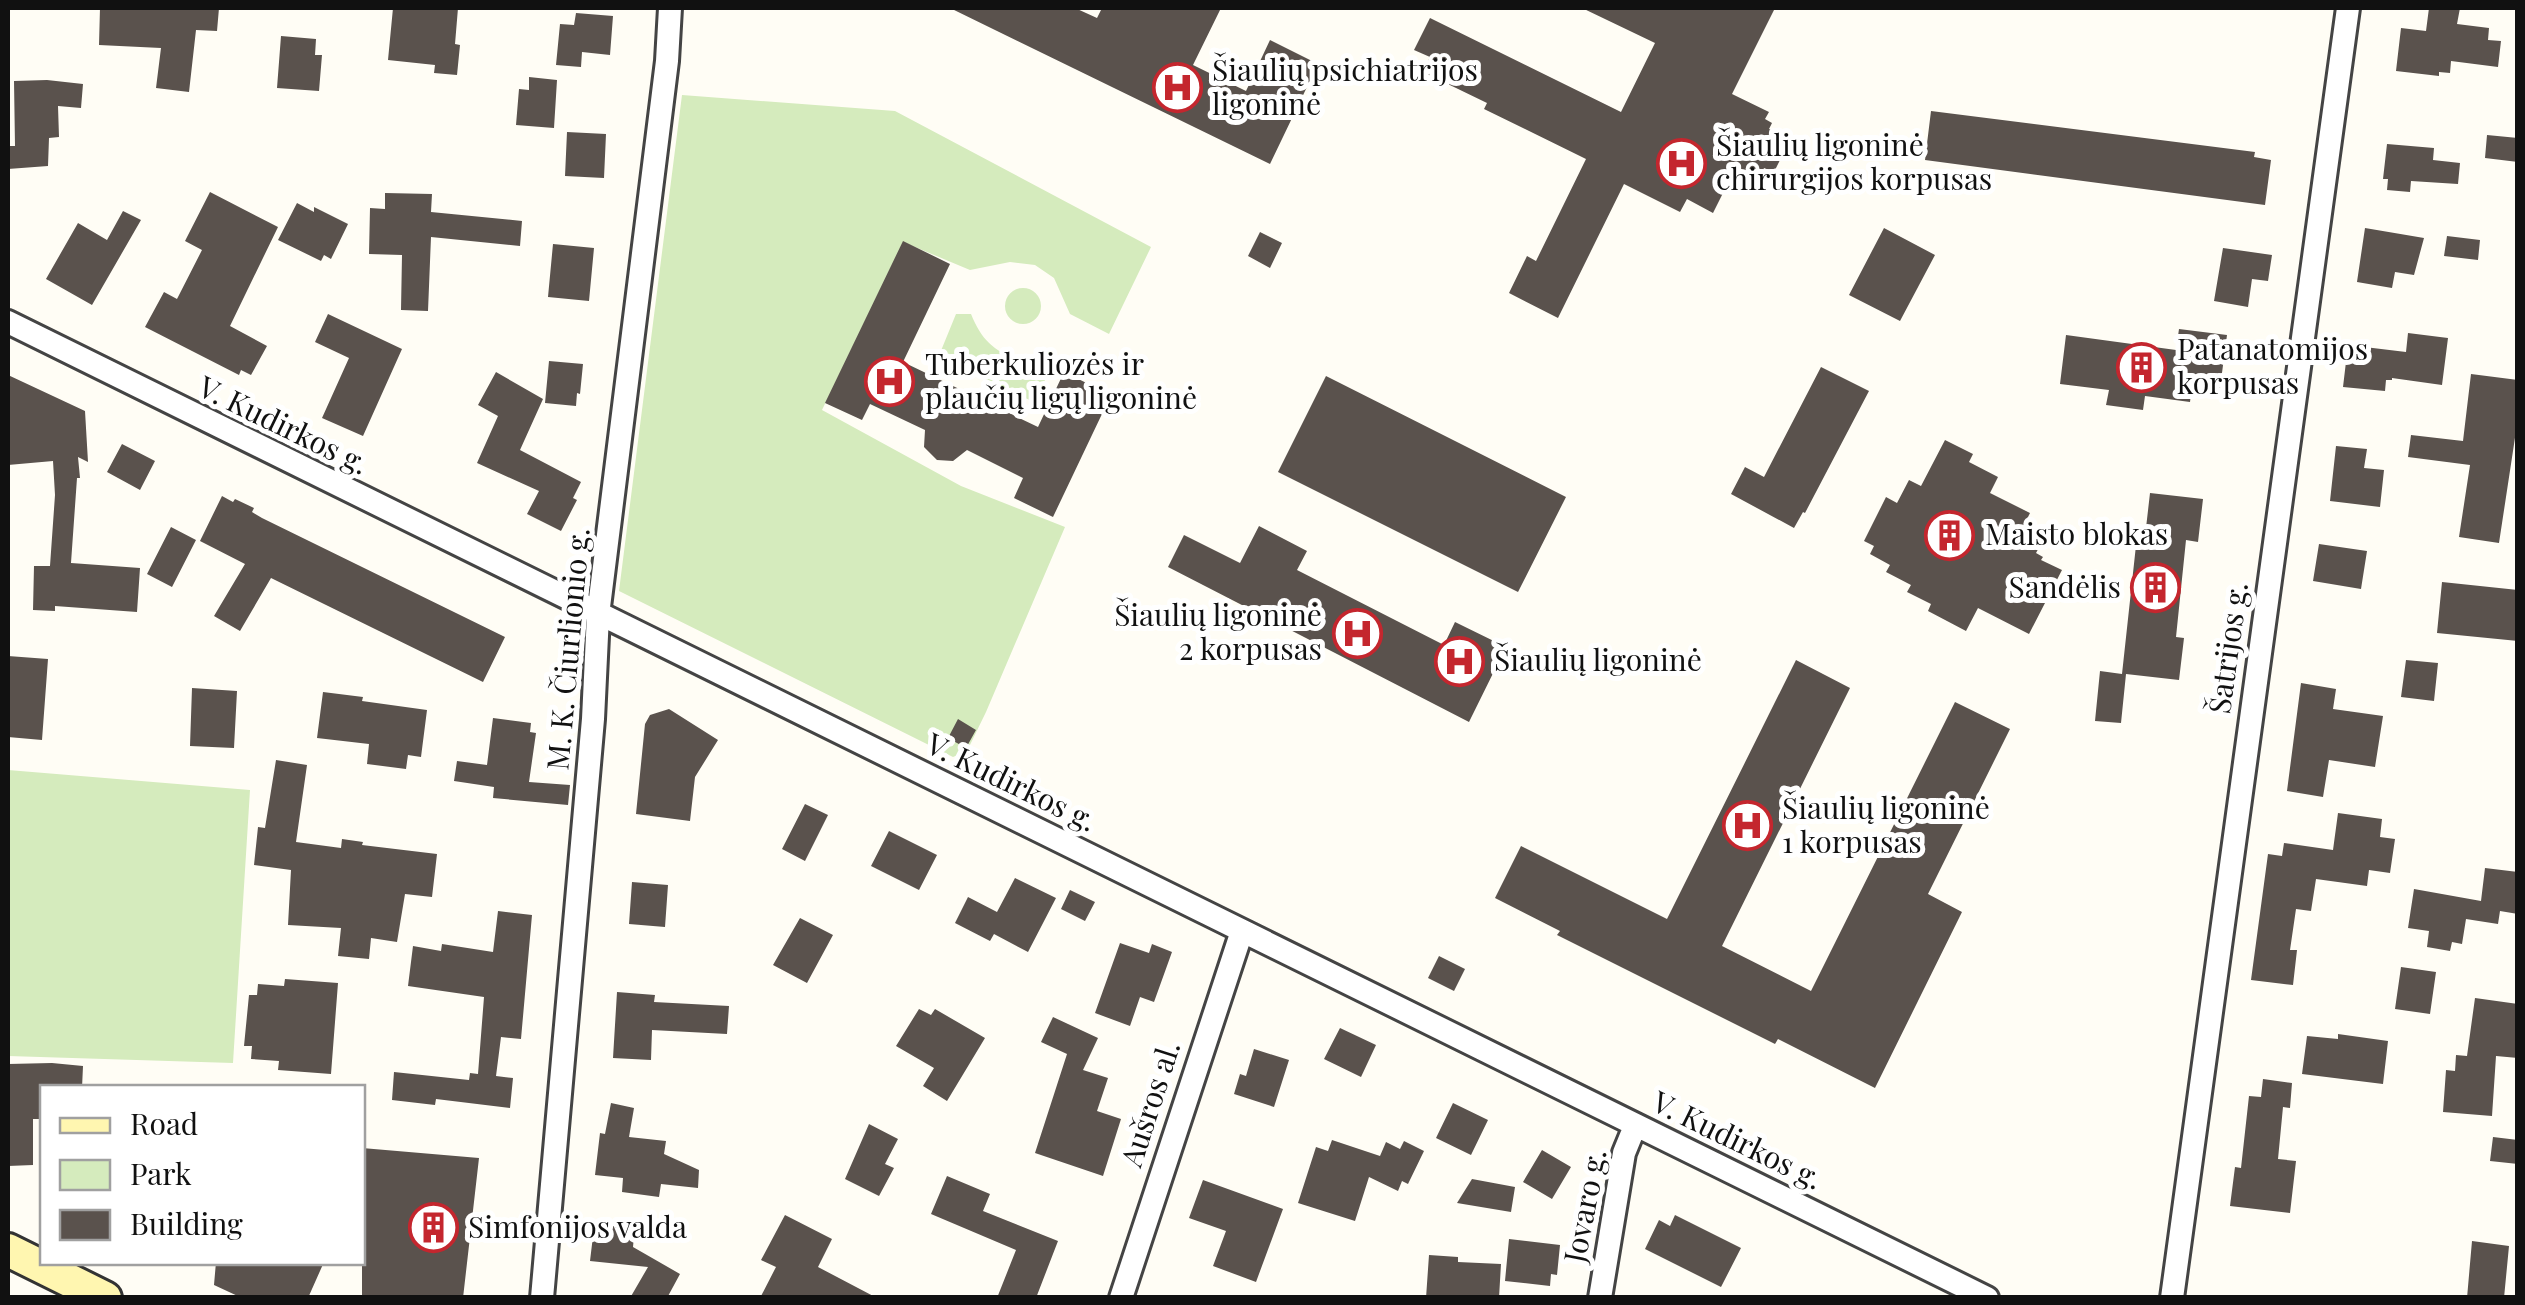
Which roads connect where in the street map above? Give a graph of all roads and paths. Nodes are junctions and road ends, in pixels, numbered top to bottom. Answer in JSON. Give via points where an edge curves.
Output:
{"nodes":[{"id":1,"x":670,"y":8,"type":"edge"},
{"id":2,"x":2348,"y":8,"type":"edge"},
{"id":3,"x":8,"y":322,"type":"edge"},
{"id":4,"x":598,"y":614,"type":"junction"},
{"id":5,"x":1242,"y":930,"type":"junction"},
{"id":6,"x":1635,"y":1126,"type":"junction"},
{"id":7,"x":8,"y":1250,"type":"edge"},
{"id":8,"x":105,"y":1298,"type":"edge"},
{"id":9,"x":542,"y":1298,"type":"edge"},
{"id":10,"x":1121,"y":1298,"type":"edge"},
{"id":11,"x":1600,"y":1298,"type":"edge"},
{"id":12,"x":1987,"y":1298,"type":"edge"},
{"id":13,"x":2172,"y":1298,"type":"edge"}],
"edges":[{"from":1,"to":4,"type":"street","name":"M. K. Čiurlionio g."},
{"from":2,"to":13,"type":"street","name":"Šatrijos g."},
{"from":3,"to":4,"type":"street","name":"V. Kudirkos g."},
{"from":4,"to":5,"type":"street","name":"V. Kudirkos g."},
{"from":4,"to":9,"type":"street","name":"M. K. Čiurlionio g."},
{"from":5,"to":6,"type":"street","name":"V. Kudirkos g."},
{"from":5,"to":10,"type":"street","name":"Aušros al."},
{"from":6,"to":11,"type":"street","name":"Jovaro g.","via":[[1624,1153]]},
{"from":6,"to":12,"type":"street","name":"V. Kudirkos g."},
{"from":7,"to":8,"type":"main road"}]}
